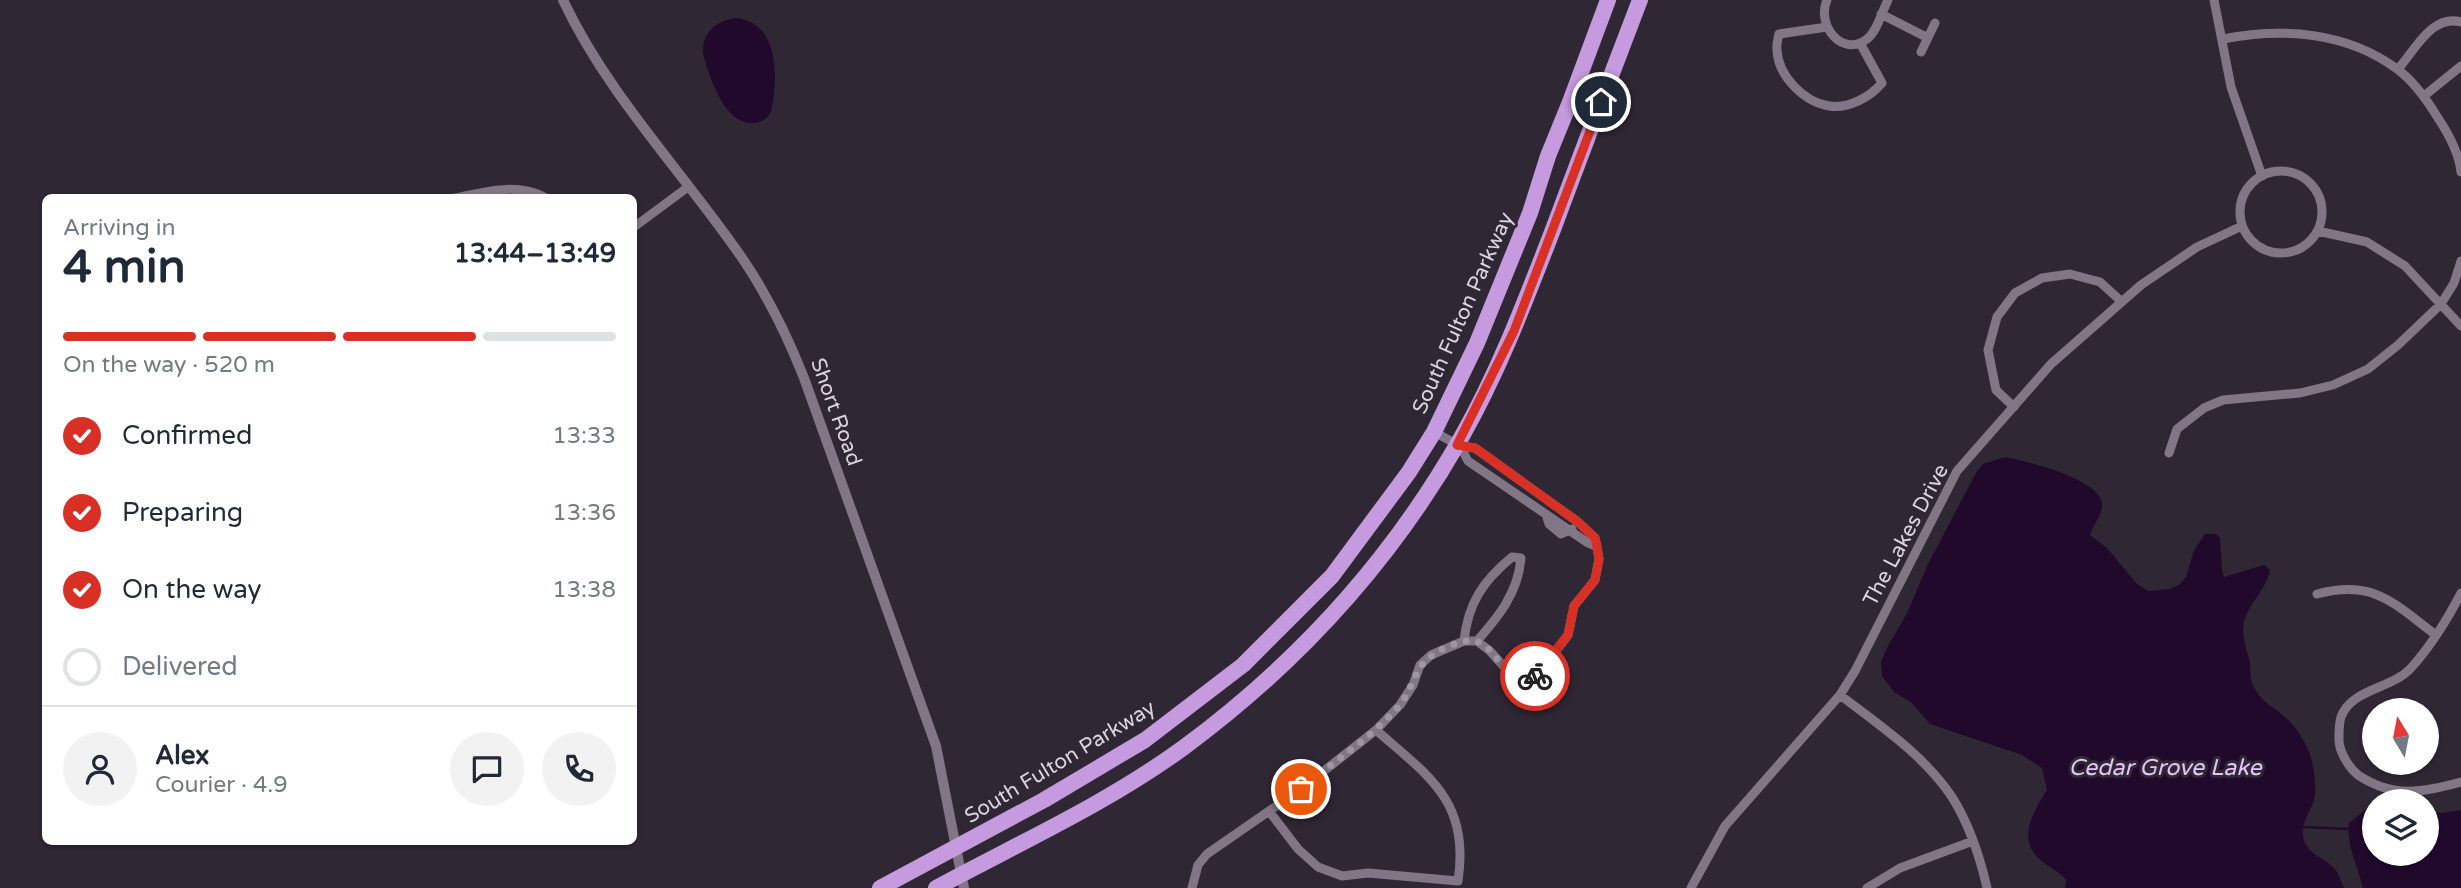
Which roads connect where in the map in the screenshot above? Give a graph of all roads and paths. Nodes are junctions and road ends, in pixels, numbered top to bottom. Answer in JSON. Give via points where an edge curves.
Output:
{"nodes":[{"id":1,"x":563,"y":0,"type":"edge"},
{"id":2,"x":1608,"y":0,"type":"edge"},
{"id":3,"x":1640,"y":0,"type":"edge"},
{"id":4,"x":1827,"y":0,"type":"edge"},
{"id":5,"x":1888,"y":0,"type":"edge"},
{"id":6,"x":2214,"y":0,"type":"edge"},
{"id":7,"x":1881,"y":14,"type":"junction"},
{"id":8,"x":2461,"y":22,"type":"edge"},
{"id":9,"x":1935,"y":23,"type":"dead end"},
{"id":10,"x":1827,"y":27,"type":"junction"},
{"id":11,"x":1928,"y":38,"type":"junction"},
{"id":12,"x":2223,"y":39,"type":"junction"},
{"id":13,"x":1860,"y":43,"type":"junction"},
{"id":14,"x":1920,"y":52,"type":"dead end"},
{"id":15,"x":2461,"y":65,"type":"edge"},
{"id":16,"x":2399,"y":69,"type":"junction"},
{"id":17,"x":2424,"y":96,"type":"junction"},
{"id":18,"x":2461,"y":172,"type":"edge"},
{"id":19,"x":2262,"y":176,"type":"junction"},
{"id":20,"x":688,"y":187,"type":"junction"},
{"id":21,"x":477,"y":194,"type":"edge"},
{"id":22,"x":539,"y":194,"type":"edge"},
{"id":23,"x":637,"y":225,"type":"edge"},
{"id":24,"x":2242,"y":226,"type":"junction"},
{"id":25,"x":2318,"y":231,"type":"junction"},
{"id":26,"x":2461,"y":261,"type":"edge"},
{"id":27,"x":2122,"y":302,"type":"junction"},
{"id":28,"x":2441,"y":304,"type":"junction"},
{"id":29,"x":2461,"y":326,"type":"edge"},
{"id":30,"x":2014,"y":407,"type":"junction"},
{"id":31,"x":1434,"y":432,"type":"junction"},
{"id":32,"x":1458,"y":446,"type":"junction"},
{"id":33,"x":2169,"y":453,"type":"dead end"},
{"id":34,"x":1527,"y":486,"type":"junction"},
{"id":35,"x":1519,"y":495,"type":"junction"},
{"id":36,"x":1578,"y":522,"type":"junction"},
{"id":37,"x":1570,"y":530,"type":"junction"},
{"id":38,"x":1597,"y":547,"type":"junction"},
{"id":39,"x":2461,"y":593,"type":"edge"},
{"id":40,"x":2317,"y":594,"type":"dead end"},
{"id":41,"x":2436,"y":635,"type":"junction"},
{"id":42,"x":1464,"y":641,"type":"junction"},
{"id":43,"x":1477,"y":641,"type":"junction"},
{"id":44,"x":1840,"y":695,"type":"junction"},
{"id":45,"x":1376,"y":730,"type":"junction"},
{"id":46,"x":2461,"y":782,"type":"edge"},
{"id":47,"x":1269,"y":811,"type":"junction"},
{"id":48,"x":1973,"y":841,"type":"junction"},
{"id":49,"x":957,"y":846,"type":"junction"},
{"id":50,"x":963,"y":881,"type":"edge"},
{"id":51,"x":880,"y":888,"type":"edge"},
{"id":52,"x":936,"y":888,"type":"edge"},
{"id":53,"x":1192,"y":888,"type":"edge"},
{"id":54,"x":1691,"y":888,"type":"edge"},
{"id":55,"x":1867,"y":888,"type":"edge"},
{"id":56,"x":1987,"y":888,"type":"edge"}],
"edges":[{"from":1,"to":20,"type":"street","name":"Short Road","via":[[601,69]]},
{"from":2,"to":31,"type":"highway","name":"South Fulton Parkway","via":[[1525,226]]},
{"from":3,"to":32,"type":"highway","via":[[1514,331]]},
{"from":4,"to":10,"type":"street","via":[[1823,18]]},
{"from":5,"to":7,"type":"street"},
{"from":6,"to":12,"type":"street"},
{"from":7,"to":11,"type":"street"},
{"from":7,"to":13,"type":"street","via":[[1870,37]]},
{"from":8,"to":16,"type":"street","via":[[2437,24]]},
{"from":9,"to":11,"type":"street"},
{"from":10,"to":13,"type":"street","via":[[1842,43]]},
{"from":10,"to":13,"type":"street","via":[[1779,34],[1776,51],[1782,67],[1790,83],[1809,99],[1830,107],[1872,95],[1882,83]]},
{"from":11,"to":14,"type":"street"},
{"from":12,"to":16,"type":"street","via":[[2288,32],[2329,38]]},
{"from":12,"to":19,"type":"street","via":[[2231,87]]},
{"from":15,"to":17,"type":"street"},
{"from":16,"to":17,"type":"street"},
{"from":17,"to":18,"type":"street","via":[[2445,130]]},
{"from":19,"to":24,"type":"street","via":[[2242,198]]},
{"from":19,"to":25,"type":"street","via":[[2286,171],[2309,182],[2322,205]]},
{"from":20,"to":23,"type":"street"},
{"from":20,"to":49,"type":"street","name":"Short Road","via":[[766,295],[804,378],[936,746]]},
{"from":21,"to":22,"type":"street","via":[[510,188]]},
{"from":24,"to":25,"type":"street","via":[[2259,247],[2285,254],[2310,242]]},
{"from":24,"to":27,"type":"street","name":"The Lakes Drive","via":[[2197,247]]},
{"from":25,"to":28,"type":"street","via":[[2367,242],[2405,266]]},
{"from":26,"to":28,"type":"street","via":[[2455,283]]},
{"from":27,"to":30,"type":"street","name":"The Lakes Drive","via":[[2051,364]]},
{"from":27,"to":30,"type":"street","via":[[2100,282],[2070,274],[2042,278],[2015,293],[1997,317],[1988,350],[1996,390]]},
{"from":28,"to":29,"type":"street"},
{"from":28,"to":33,"type":"street","via":[[2368,369],[2333,385],[2223,400],[2204,408],[2177,429]]},
{"from":30,"to":44,"type":"street","name":"The Lakes Drive","via":[[1957,471]]},
{"from":31,"to":32,"type":"street"},
{"from":31,"to":49,"type":"highway","name":"South Fulton Parkway","via":[[1332,576],[1243,665],[1144,740]]},
{"from":32,"to":34,"type":"street","via":[[1475,448]]},
{"from":32,"to":35,"type":"street","via":[[1468,461]]},
{"from":32,"to":50,"type":"highway","via":[[1412,517],[1343,604],[1248,697],[1115,794]]},
{"from":34,"to":35,"type":"street"},
{"from":34,"to":36,"type":"street"},
{"from":35,"to":37,"type":"street","via":[[1546,514],[1554,530],[1561,534]]},
{"from":36,"to":37,"type":"street"},
{"from":36,"to":38,"type":"street","via":[[1595,538]]},
{"from":37,"to":38,"type":"street"},
{"from":38,"to":43,"type":"street","via":[[1595,580],[1574,606],[1568,635],[1537,676],[1524,681]]},
{"from":39,"to":41,"type":"street"},
{"from":40,"to":41,"type":"street","via":[[2341,588],[2384,596]]},
{"from":41,"to":46,"type":"street","via":[[2407,672],[2356,697],[2341,716],[2338,745],[2353,771],[2375,786],[2416,793]]},
{"from":42,"to":43,"type":"street"},
{"from":42,"to":43,"type":"street","via":[[1473,601],[1492,573],[1512,557],[1521,558],[1520,578],[1502,611]]},
{"from":42,"to":45,"type":"street","via":[[1420,665],[1400,705]]},
{"from":44,"to":48,"type":"street","via":[[1925,764],[1952,797]]},
{"from":44,"to":54,"type":"street","name":"The Lakes Drive","via":[[1725,826]]},
{"from":45,"to":47,"type":"street"},
{"from":45,"to":47,"type":"street","via":[[1432,780],[1451,807],[1460,835],[1458,881],[1368,873],[1342,876],[1318,867]]},
{"from":47,"to":53,"type":"street","via":[[1207,854]]},
{"from":48,"to":55,"type":"street","via":[[1900,868]]},
{"from":48,"to":56,"type":"street"},
{"from":49,"to":50,"type":"street","name":"Short Road"},
{"from":49,"to":51,"type":"highway","name":"South Fulton Parkway"},
{"from":50,"to":52,"type":"highway"}]}
